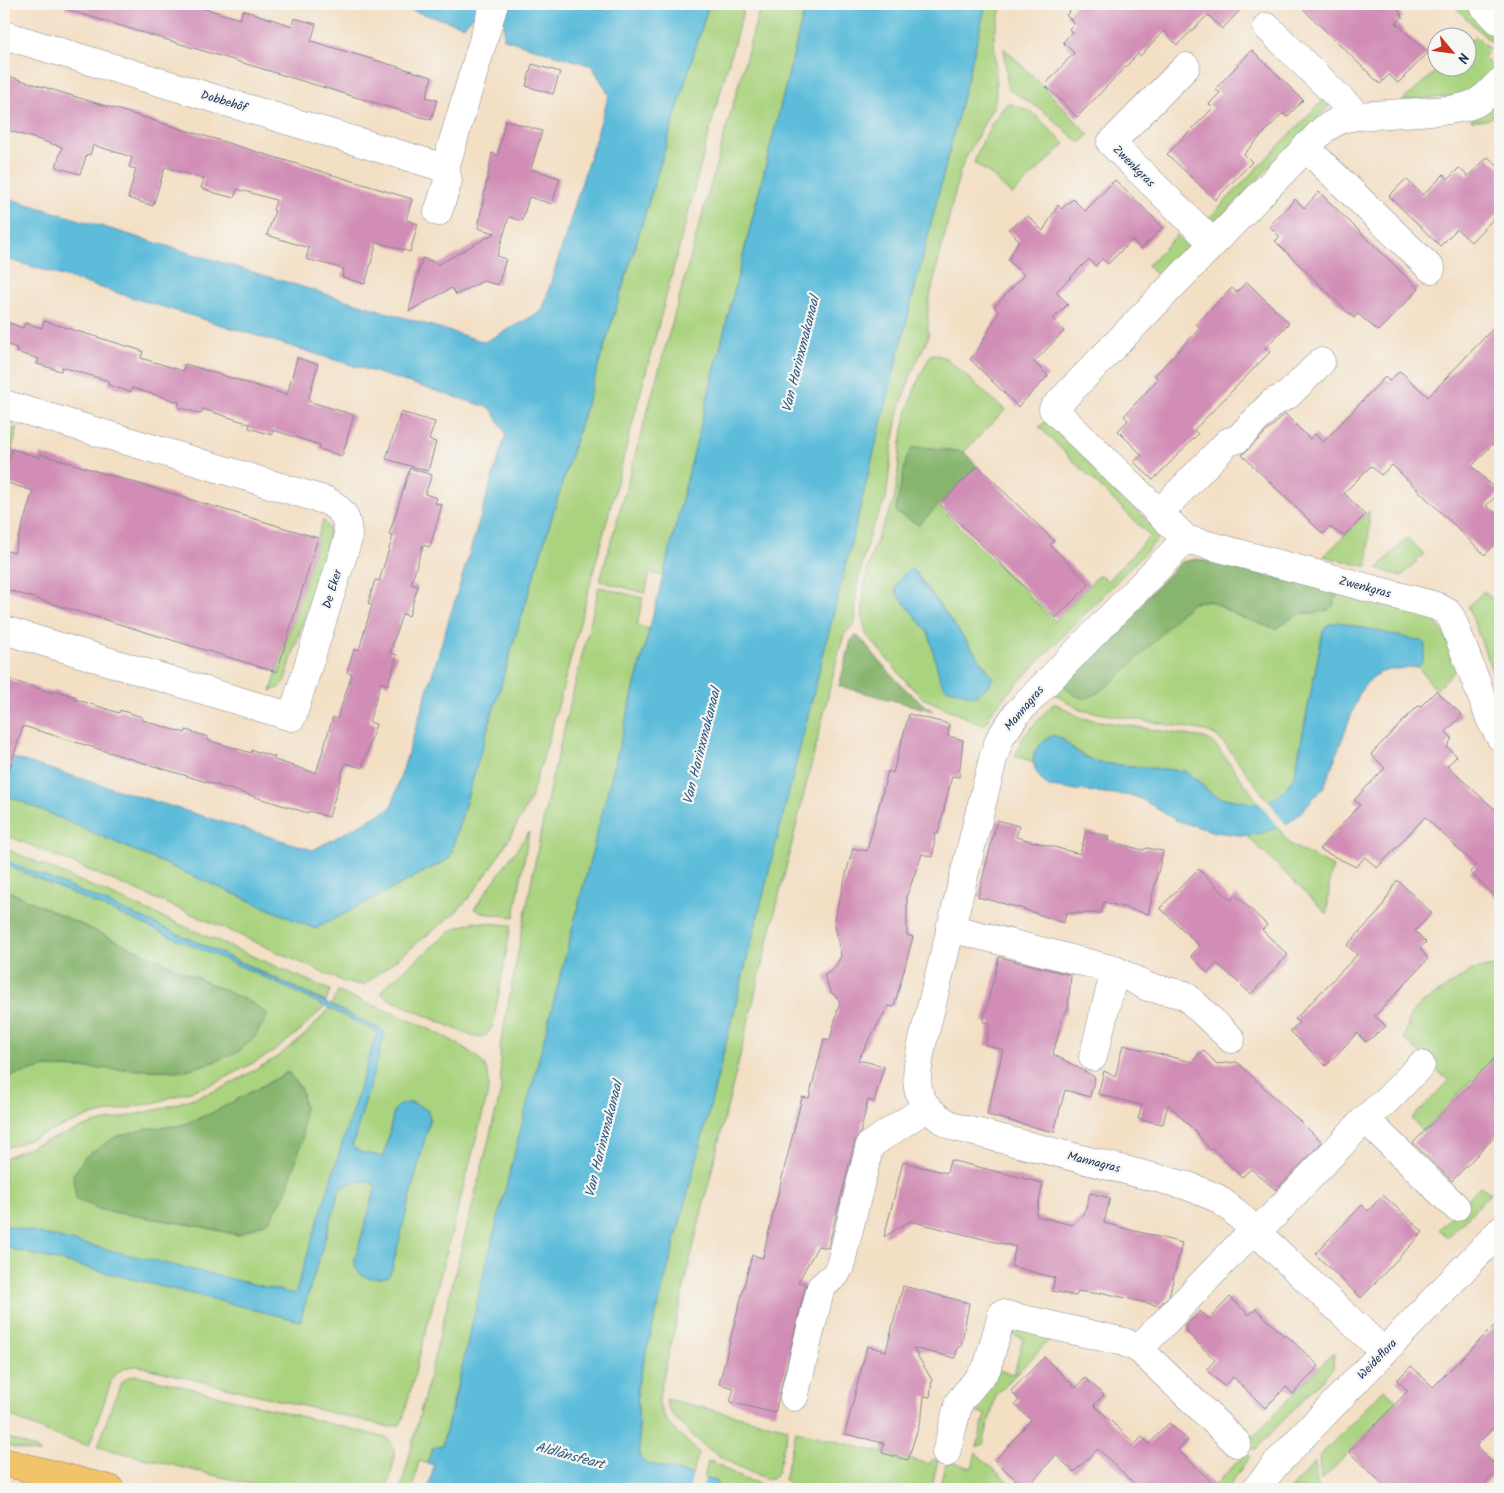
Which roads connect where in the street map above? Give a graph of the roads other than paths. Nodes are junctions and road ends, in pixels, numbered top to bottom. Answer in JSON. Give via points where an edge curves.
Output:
{"nodes":[{"id":1,"x":1482,"y":4,"type":"edge"},
{"id":2,"x":491,"y":12,"type":"edge"},
{"id":3,"x":1500,"y":22,"type":"edge"},
{"id":4,"x":1267,"y":28,"type":"dead end"},
{"id":5,"x":4,"y":35,"type":"edge"},
{"id":6,"x":1186,"y":67,"type":"dead end"},
{"id":7,"x":1500,"y":82,"type":"edge"},
{"id":8,"x":1358,"y":116,"type":"junction"},
{"id":9,"x":1306,"y":147,"type":"junction"},
{"id":10,"x":445,"y":168,"type":"junction"},
{"id":11,"x":438,"y":212,"type":"dead end"},
{"id":12,"x":1213,"y":243,"type":"junction"},
{"id":13,"x":1431,"y":269,"type":"dead end"},
{"id":14,"x":1321,"y":362,"type":"dead end"},
{"id":15,"x":4,"y":404,"type":"edge"},
{"id":16,"x":1159,"y":513,"type":"junction"},
{"id":17,"x":1186,"y":539,"type":"junction"},
{"id":18,"x":4,"y":630,"type":"edge"},
{"id":19,"x":1500,"y":737,"type":"edge"},
{"id":20,"x":950,"y":928,"type":"junction"},
{"id":21,"x":1115,"y":970,"type":"junction"},
{"id":22,"x":1231,"y":1039,"type":"dead end"},
{"id":23,"x":1093,"y":1057,"type":"dead end"},
{"id":24,"x":1422,"y":1065,"type":"dead end"},
{"id":25,"x":926,"y":1108,"type":"junction"},
{"id":26,"x":1365,"y":1119,"type":"junction"},
{"id":27,"x":1456,"y":1207,"type":"dead end"},
{"id":28,"x":1256,"y":1231,"type":"junction"},
{"id":29,"x":1500,"y":1231,"type":"edge"},
{"id":30,"x":1140,"y":1349,"type":"junction"},
{"id":31,"x":1384,"y":1352,"type":"junction"},
{"id":32,"x":794,"y":1397,"type":"dead end"},
{"id":33,"x":1237,"y":1442,"type":"dead end"},
{"id":34,"x":946,"y":1453,"type":"dead end"},
{"id":35,"x":4,"y":1462,"type":"edge"},
{"id":36,"x":110,"y":1489,"type":"edge"},
{"id":37,"x":1256,"y":1489,"type":"edge"}],
"edges":[{"from":1,"to":3,"type":"street"},
{"from":2,"to":10,"type":"street"},
{"from":4,"to":8,"type":"street"},
{"from":5,"to":10,"type":"street","name":"Dobbehôf"},
{"from":6,"to":12,"type":"street","name":"Zwenkgras","via":[[1111,143]]},
{"from":7,"to":8,"type":"street","name":"Zwenkgras","via":[[1486,96],[1465,107]]},
{"from":8,"to":9,"type":"street","name":"Zwenkgras","via":[[1340,119]]},
{"from":9,"to":12,"type":"street","name":"Zwenkgras"},
{"from":9,"to":13,"type":"street"},
{"from":10,"to":11,"type":"street","via":[[448,181]]},
{"from":12,"to":16,"type":"street","name":"Zwenkgras","via":[[1053,409]]},
{"from":14,"to":16,"type":"street","via":[[1288,395],[1272,404],[1238,438],[1228,442]]},
{"from":15,"to":18,"type":"street","name":"De Eker","via":[[327,501],[344,515],[348,526],[348,539],[292,717]]},
{"from":16,"to":17,"type":"street","name":"Zwenkgras"},
{"from":17,"to":19,"type":"street","name":"Zwenkgras","via":[[1442,608],[1452,619]]},
{"from":17,"to":20,"type":"street","name":"Mannagras","via":[[1009,723],[994,755]]},
{"from":20,"to":21,"type":"street"},
{"from":20,"to":25,"type":"street","name":"Mannagras","via":[[917,1066],[917,1089]]},
{"from":21,"to":22,"type":"street","via":[[1148,987],[1185,995]]},
{"from":21,"to":23,"type":"street"},
{"from":24,"to":26,"type":"street"},
{"from":25,"to":28,"type":"street","name":"Mannagras","via":[[955,1128],[1202,1191],[1217,1198]]},
{"from":25,"to":32,"type":"street","via":[[870,1144],[840,1266],[821,1287]]},
{"from":26,"to":27,"type":"street"},
{"from":26,"to":28,"type":"street"},
{"from":28,"to":30,"type":"street"},
{"from":28,"to":31,"type":"street","name":"Mannagras"},
{"from":29,"to":31,"type":"street","name":"Weideflora"},
{"from":30,"to":33,"type":"street"},
{"from":30,"to":34,"type":"street","via":[[1124,1342],[1002,1314],[987,1368],[958,1402]]},
{"from":31,"to":37,"type":"street","name":"Weideflora"},
{"from":35,"to":36,"type":"main road"}]}
